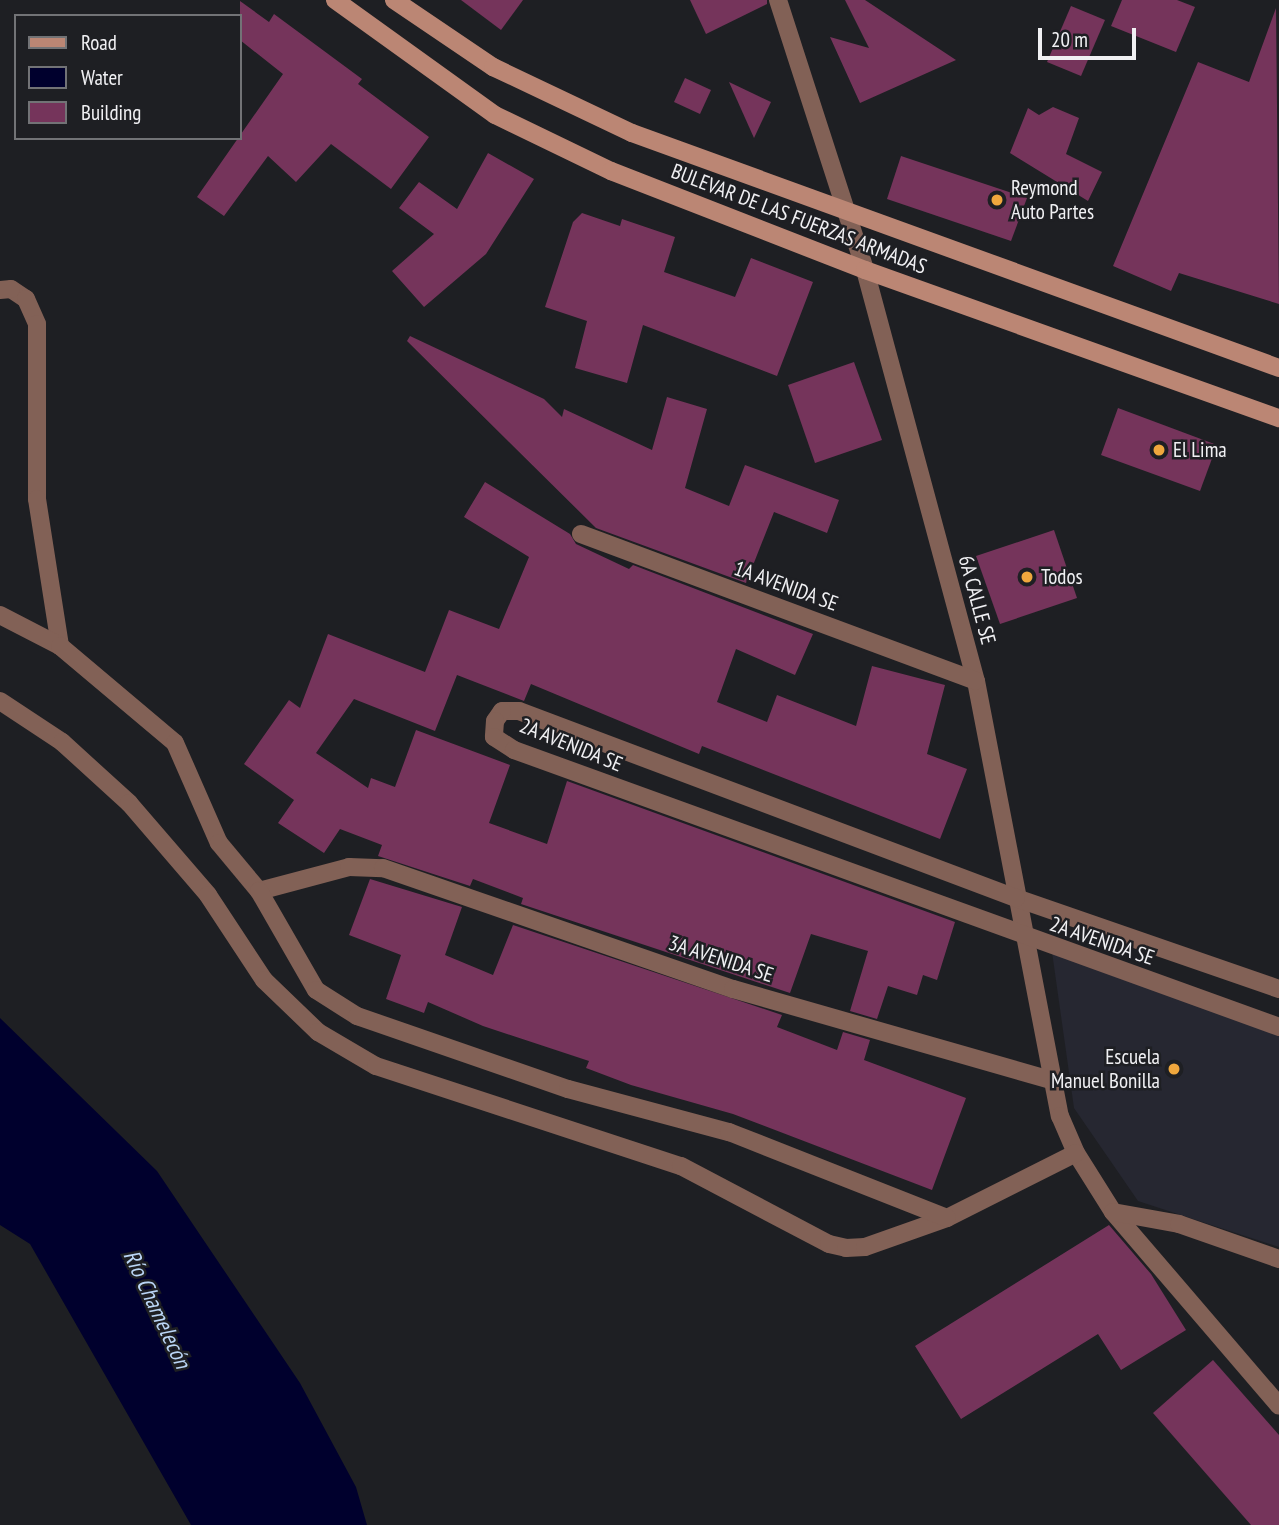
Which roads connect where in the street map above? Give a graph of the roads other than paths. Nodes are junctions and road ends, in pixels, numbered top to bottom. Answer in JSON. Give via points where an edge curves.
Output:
{"nodes":[{"id":1,"x":334,"y":0,"type":"edge"},
{"id":2,"x":394,"y":0,"type":"edge"},
{"id":3,"x":778,"y":0,"type":"edge"},
{"id":4,"x":845,"y":209,"type":"junction"},
{"id":5,"x":865,"y":270,"type":"junction"},
{"id":6,"x":6,"y":290,"type":"edge"},
{"id":7,"x":1279,"y":368,"type":"edge"},
{"id":8,"x":1279,"y":418,"type":"edge"},
{"id":9,"x":581,"y":534,"type":"dead end"},
{"id":10,"x":0,"y":615,"type":"edge"},
{"id":11,"x":60,"y":646,"type":"junction"},
{"id":12,"x":976,"y":681,"type":"junction"},
{"id":13,"x":0,"y":701,"type":"edge"},
{"id":14,"x":259,"y":891,"type":"junction"},
{"id":15,"x":1016,"y":898,"type":"junction"},
{"id":16,"x":1023,"y":937,"type":"junction"},
{"id":17,"x":1279,"y":989,"type":"edge"},
{"id":18,"x":1279,"y":1027,"type":"edge"},
{"id":19,"x":1050,"y":1080,"type":"junction"},
{"id":20,"x":1076,"y":1153,"type":"junction"},
{"id":21,"x":1114,"y":1212,"type":"junction"},
{"id":22,"x":947,"y":1218,"type":"junction"},
{"id":23,"x":1279,"y":1259,"type":"edge"},
{"id":24,"x":1279,"y":1406,"type":"edge"}],
"edges":[{"from":1,"to":5,"type":"street","name":"BULEVAR DE LAS FUERZAS ARMADAS","via":[[495,115],[611,171]]},
{"from":2,"to":4,"type":"street","name":"BULEVAR DE LAS FUERZAS ARMADAS","via":[[493,67],[632,133]]},
{"from":3,"to":4,"type":"street","name":"6A CALLE SE"},
{"from":4,"to":5,"type":"street","name":"6A CALLE SE"},
{"from":4,"to":7,"type":"street","name":"BULEVAR DE LAS FUERZAS ARMADAS"},
{"from":5,"to":8,"type":"street","name":"BULEVAR DE LAS FUERZAS ARMADAS"},
{"from":5,"to":12,"type":"street","name":"6A CALLE SE"},
{"from":6,"to":11,"type":"street","via":[[26,299],[37,324],[37,499]]},
{"from":9,"to":12,"type":"street","name":"1A AVENIDA SE"},
{"from":10,"to":11,"type":"street"},
{"from":11,"to":14,"type":"street","via":[[175,743],[219,843]]},
{"from":12,"to":15,"type":"street","name":"6A CALLE SE"},
{"from":13,"to":22,"type":"street","via":[[62,742],[129,803],[208,895],[264,980],[318,1031],[376,1066],[681,1166],[829,1244],[865,1247]]},
{"from":14,"to":19,"type":"street","name":"3A AVENIDA SE","via":[[349,867],[383,868],[733,989]]},
{"from":14,"to":22,"type":"street","via":[[316,990],[357,1016],[568,1089],[729,1132]]},
{"from":15,"to":16,"type":"street","name":"6A CALLE SE"},
{"from":15,"to":16,"type":"street","name":"2A AVENIDA SE","via":[[519,711],[502,711],[495,721],[494,737],[514,750]]},
{"from":15,"to":17,"type":"street","name":"2A AVENIDA SE"},
{"from":16,"to":18,"type":"street","name":"2A AVENIDA SE"},
{"from":16,"to":19,"type":"street","name":"6A CALLE SE"},
{"from":19,"to":20,"type":"street","name":"6A CALLE SE"},
{"from":20,"to":21,"type":"street","name":"6A CALLE SE"},
{"from":20,"to":22,"type":"street"},
{"from":21,"to":23,"type":"street","via":[[1179,1224]]},
{"from":21,"to":24,"type":"street","name":"6A CALLE SE"}]}
